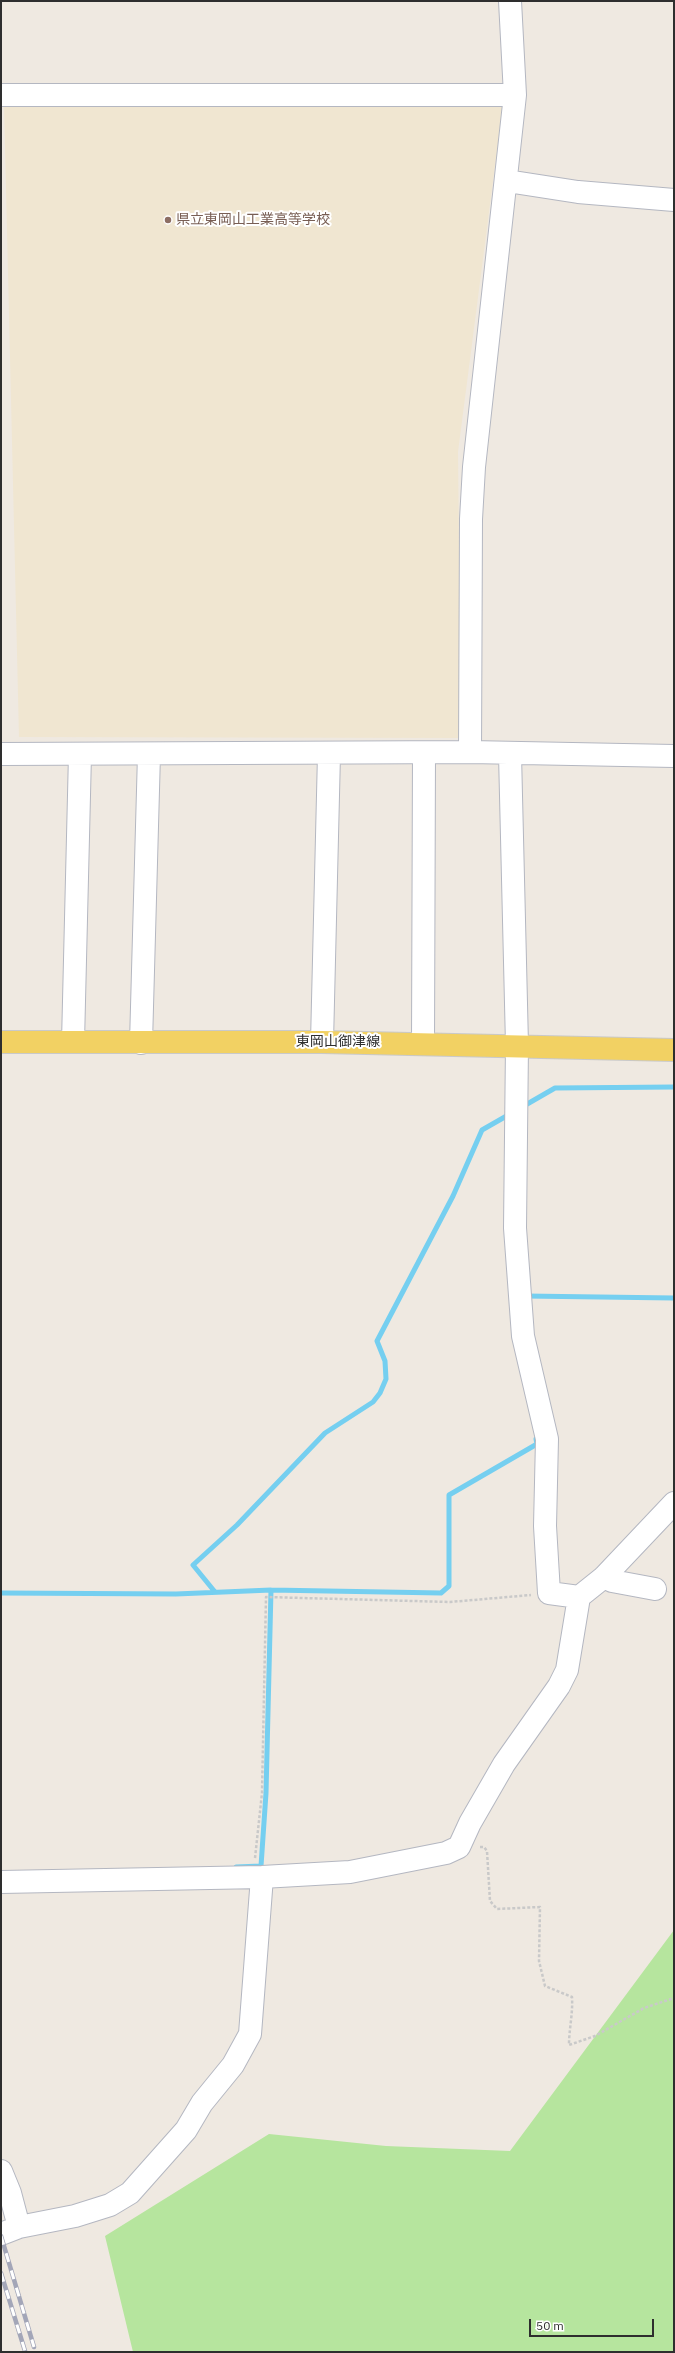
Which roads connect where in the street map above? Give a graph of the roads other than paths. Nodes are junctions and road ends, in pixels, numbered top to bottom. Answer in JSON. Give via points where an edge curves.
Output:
{"nodes":[{"id":1,"x":510,"y":1,"type":"edge"},
{"id":2,"x":1,"y":95,"type":"edge"},
{"id":3,"x":515,"y":95,"type":"junction"},
{"id":4,"x":507,"y":181,"type":"junction"},
{"id":5,"x":674,"y":200,"type":"edge"},
{"id":6,"x":470,"y":752,"type":"junction"},
{"id":7,"x":1,"y":754,"type":"edge"},
{"id":8,"x":80,"y":754,"type":"junction"},
{"id":9,"x":149,"y":754,"type":"junction"},
{"id":10,"x":329,"y":754,"type":"junction"},
{"id":11,"x":424,"y":754,"type":"junction"},
{"id":12,"x":510,"y":754,"type":"junction"},
{"id":13,"x":674,"y":756,"type":"edge"},
{"id":14,"x":1,"y":1042,"type":"edge"},
{"id":15,"x":73,"y":1042,"type":"junction"},
{"id":16,"x":322,"y":1042,"type":"junction"},
{"id":17,"x":141,"y":1043,"type":"junction"},
{"id":18,"x":423,"y":1043,"type":"junction"},
{"id":19,"x":517,"y":1045,"type":"junction"},
{"id":20,"x":674,"y":1050,"type":"edge"},
{"id":21,"x":674,"y":1503,"type":"edge"},
{"id":22,"x":604,"y":1577,"type":"junction"},
{"id":23,"x":655,"y":1589,"type":"dead end"},
{"id":24,"x":579,"y":1597,"type":"junction"},
{"id":25,"x":258,"y":1877,"type":"junction"},
{"id":26,"x":1,"y":1882,"type":"edge"},
{"id":27,"x":1,"y":2171,"type":"edge"},
{"id":28,"x":10,"y":2230,"type":"edge"}],
"edges":[{"from":1,"to":3,"type":"street"},
{"from":2,"to":3,"type":"street"},
{"from":3,"to":4,"type":"street"},
{"from":4,"to":5,"type":"street","via":[[578,192]]},
{"from":4,"to":6,"type":"street","via":[[474,467],[471,519]]},
{"from":6,"to":11,"type":"street"},
{"from":6,"to":12,"type":"street"},
{"from":7,"to":8,"type":"street"},
{"from":8,"to":9,"type":"street"},
{"from":8,"to":15,"type":"street"},
{"from":9,"to":10,"type":"street"},
{"from":9,"to":17,"type":"street"},
{"from":10,"to":11,"type":"street"},
{"from":10,"to":16,"type":"street"},
{"from":11,"to":18,"type":"street"},
{"from":12,"to":13,"type":"street"},
{"from":12,"to":19,"type":"street"},
{"from":14,"to":15,"type":"main road","name":"東岡山御津線"},
{"from":15,"to":17,"type":"main road","name":"東岡山御津線"},
{"from":16,"to":17,"type":"main road","name":"東岡山御津線"},
{"from":16,"to":18,"type":"main road","name":"東岡山御津線"},
{"from":18,"to":19,"type":"main road","name":"東岡山御津線"},
{"from":19,"to":20,"type":"main road","name":"東岡山御津線"},
{"from":19,"to":24,"type":"street","via":[[514,1166],[519,1299],[523,1336],[547,1439],[545,1526],[549,1593]]},
{"from":21,"to":22,"type":"street"},
{"from":22,"to":23,"type":"street","via":[[612,1581]]},
{"from":22,"to":24,"type":"street"},
{"from":24,"to":25,"type":"street","via":[[567,1670],[559,1686],[504,1764],[459,1847],[446,1854],[350,1872]]},
{"from":25,"to":26,"type":"street"},
{"from":25,"to":28,"type":"street","via":[[250,2034],[233,2065],[202,2103],[186,2130],[130,2193],[110,2206]]},
{"from":27,"to":28,"type":"street","via":[[10,2192]]}]}
